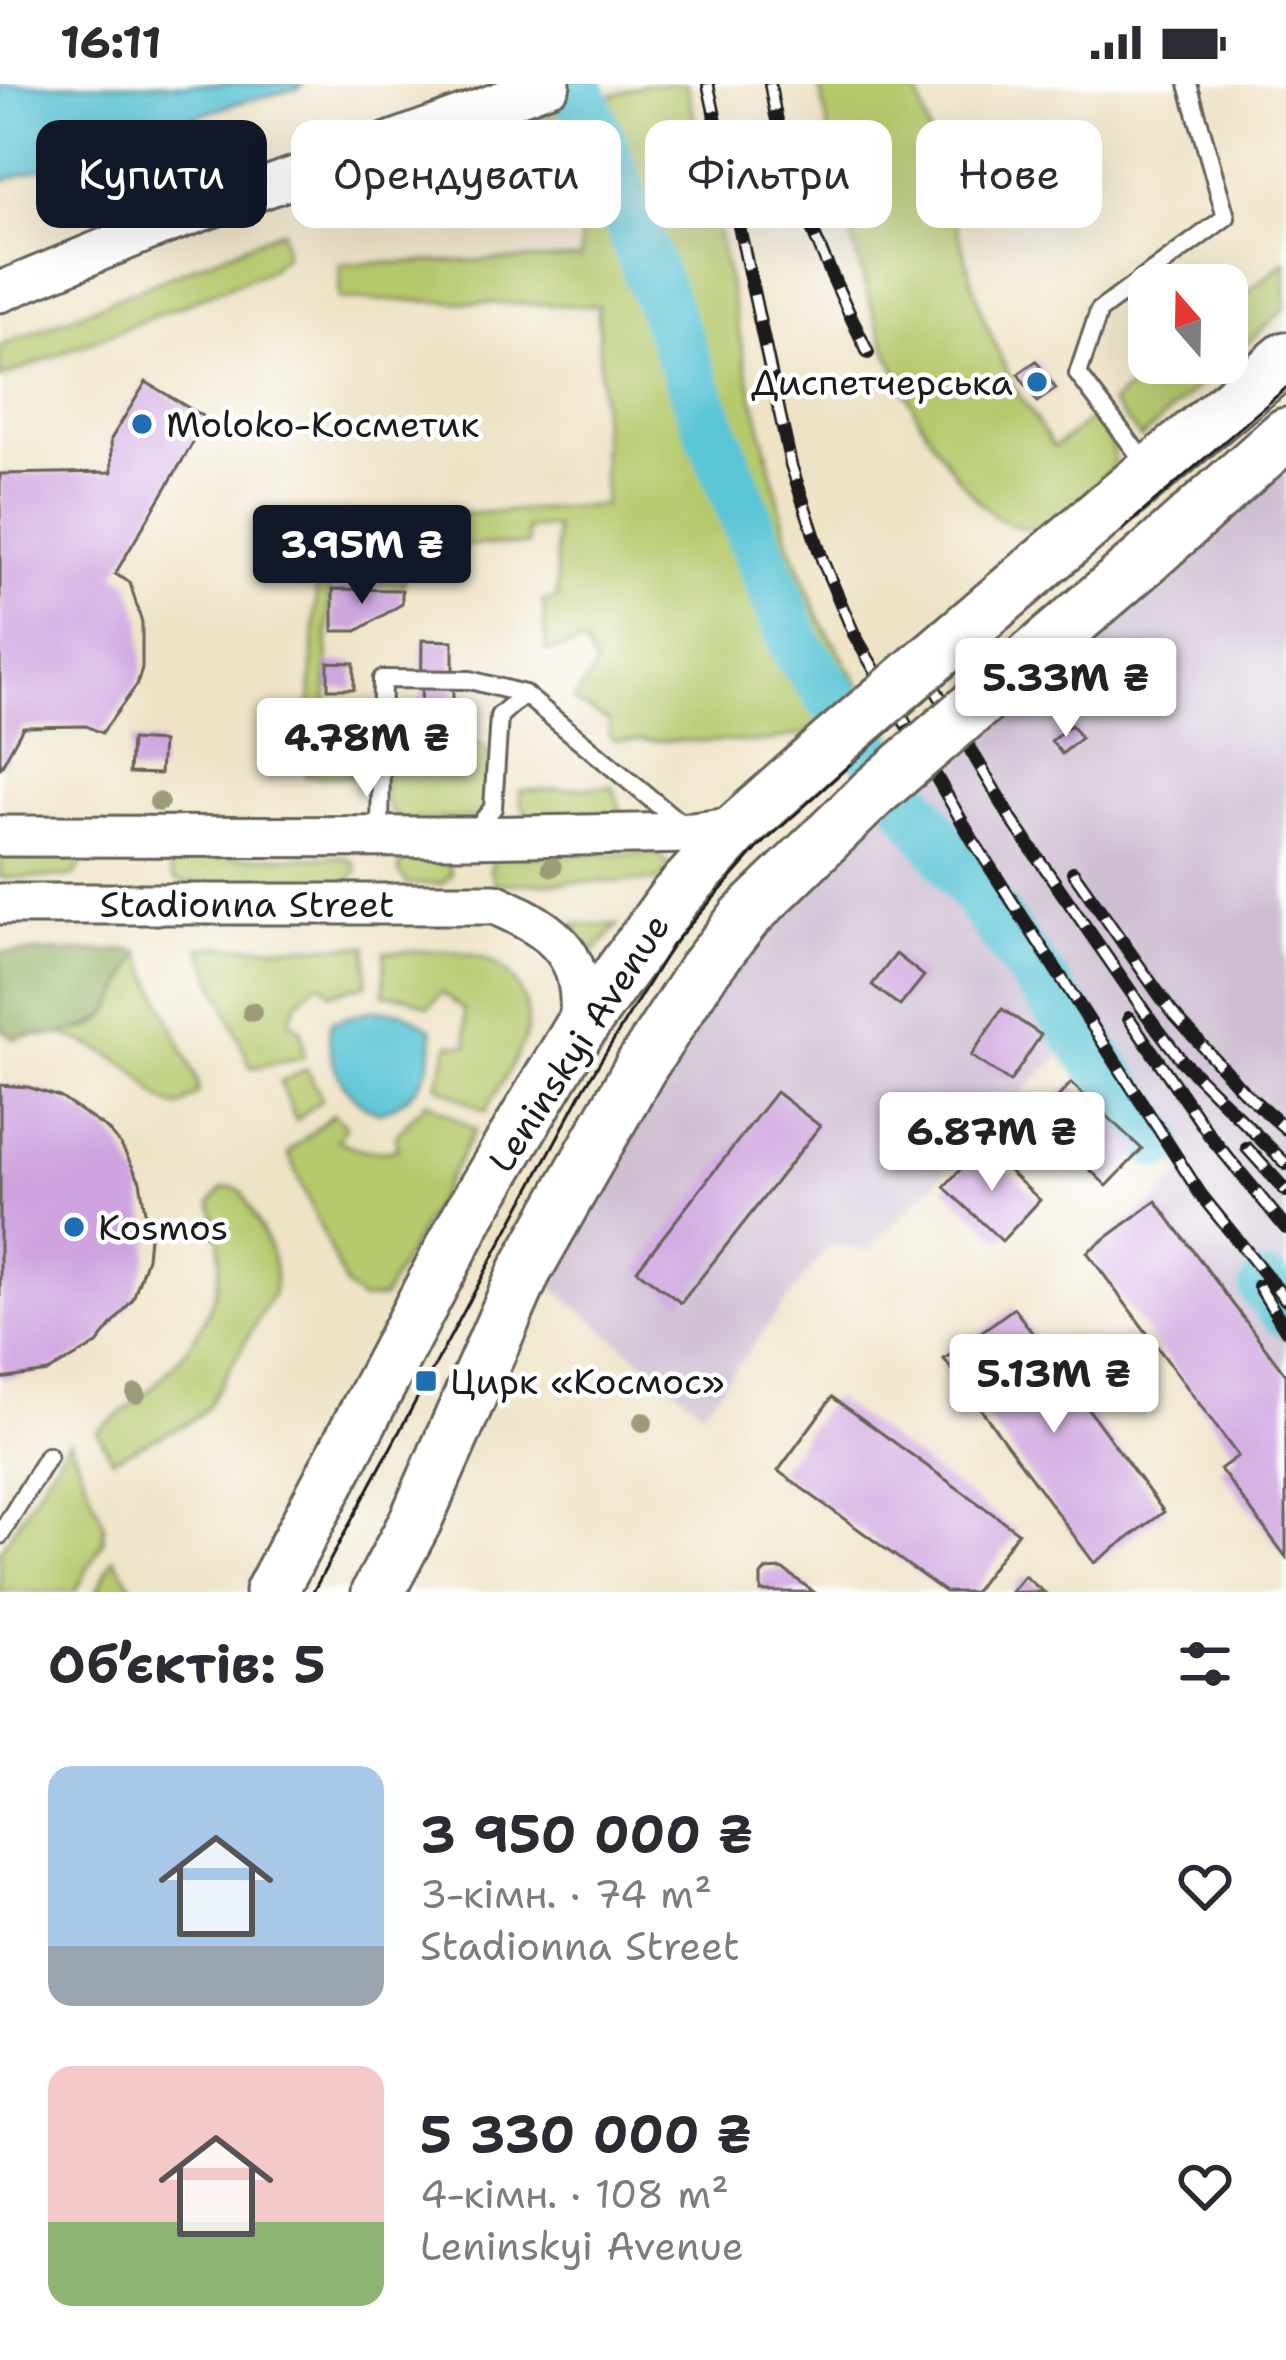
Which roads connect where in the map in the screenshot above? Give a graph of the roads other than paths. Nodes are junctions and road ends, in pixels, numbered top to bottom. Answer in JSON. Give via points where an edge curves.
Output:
{"nodes":[{"id":1,"x":550,"y":84,"type":"edge"},
{"id":2,"x":1188,"y":84,"type":"edge"},
{"id":3,"x":0,"y":292,"type":"edge"},
{"id":4,"x":1286,"y":358,"type":"edge"},
{"id":5,"x":1286,"y":434,"type":"edge"},
{"id":6,"x":1151,"y":471,"type":"junction"},
{"id":7,"x":524,"y":694,"type":"junction"},
{"id":8,"x":715,"y":830,"type":"junction"},
{"id":9,"x":0,"y":836,"type":"edge"},
{"id":10,"x":83,"y":836,"type":"junction"},
{"id":11,"x":186,"y":837,"type":"junction"},
{"id":12,"x":380,"y":837,"type":"junction"},
{"id":13,"x":469,"y":837,"type":"junction"},
{"id":14,"x":176,"y":902,"type":"junction"},
{"id":15,"x":72,"y":903,"type":"junction"},
{"id":16,"x":0,"y":904,"type":"edge"},
{"id":17,"x":482,"y":904,"type":"junction"},
{"id":18,"x":380,"y":905,"type":"junction"},
{"id":19,"x":579,"y":1030,"type":"junction"},
{"id":20,"x":48,"y":1456,"type":"dead end"},
{"id":21,"x":0,"y":1535,"type":"edge"},
{"id":22,"x":271,"y":1592,"type":"edge"},
{"id":23,"x":378,"y":1592,"type":"edge"}],
"edges":[{"from":1,"to":3,"type":"street"},
{"from":2,"to":6,"type":"lane","via":[[1226,217],[1099,311],[1078,374]]},
{"from":4,"to":6,"type":"main road","name":"Leninskyi Avenue"},
{"from":5,"to":23,"type":"main road","name":"Leninskyi Avenue","bridge":true,"via":[[874,792],[745,917],[640,1068],[525,1271]]},
{"from":6,"to":8,"type":"main road","name":"Leninskyi Avenue","bridge":true,"via":[[832,743]]},
{"from":7,"to":8,"type":"lane"},
{"from":7,"to":12,"type":"lane","via":[[470,680],[382,679]]},
{"from":7,"to":13,"type":"lane","via":[[499,716],[493,808]]},
{"from":8,"to":13,"type":"street","name":"Stadionna Street"},
{"from":8,"to":19,"type":"main road","name":"Leninskyi Avenue"},
{"from":9,"to":10,"type":"street","name":"Stadionna Street"},
{"from":10,"to":11,"type":"street","name":"Stadionna Street"},
{"from":10,"to":15,"type":"street","via":[[103,859],[105,876]]},
{"from":11,"to":12,"type":"street","name":"Stadionna Street"},
{"from":11,"to":14,"type":"street","via":[[166,848],[154,874]]},
{"from":12,"to":13,"type":"street","name":"Stadionna Street"},
{"from":12,"to":18,"type":"street"},
{"from":13,"to":17,"type":"street"},
{"from":14,"to":15,"type":"street","name":"Stadionna Street"},
{"from":14,"to":18,"type":"street","name":"Stadionna Street"},
{"from":15,"to":16,"type":"street","name":"Stadionna Street"},
{"from":17,"to":18,"type":"street","name":"Stadionna Street"},
{"from":17,"to":19,"type":"street","via":[[543,926],[566,948],[582,998]]},
{"from":19,"to":22,"type":"main road","name":"Leninskyi Avenue","via":[[471,1211]]},
{"from":20,"to":21,"type":"lane"}]}
